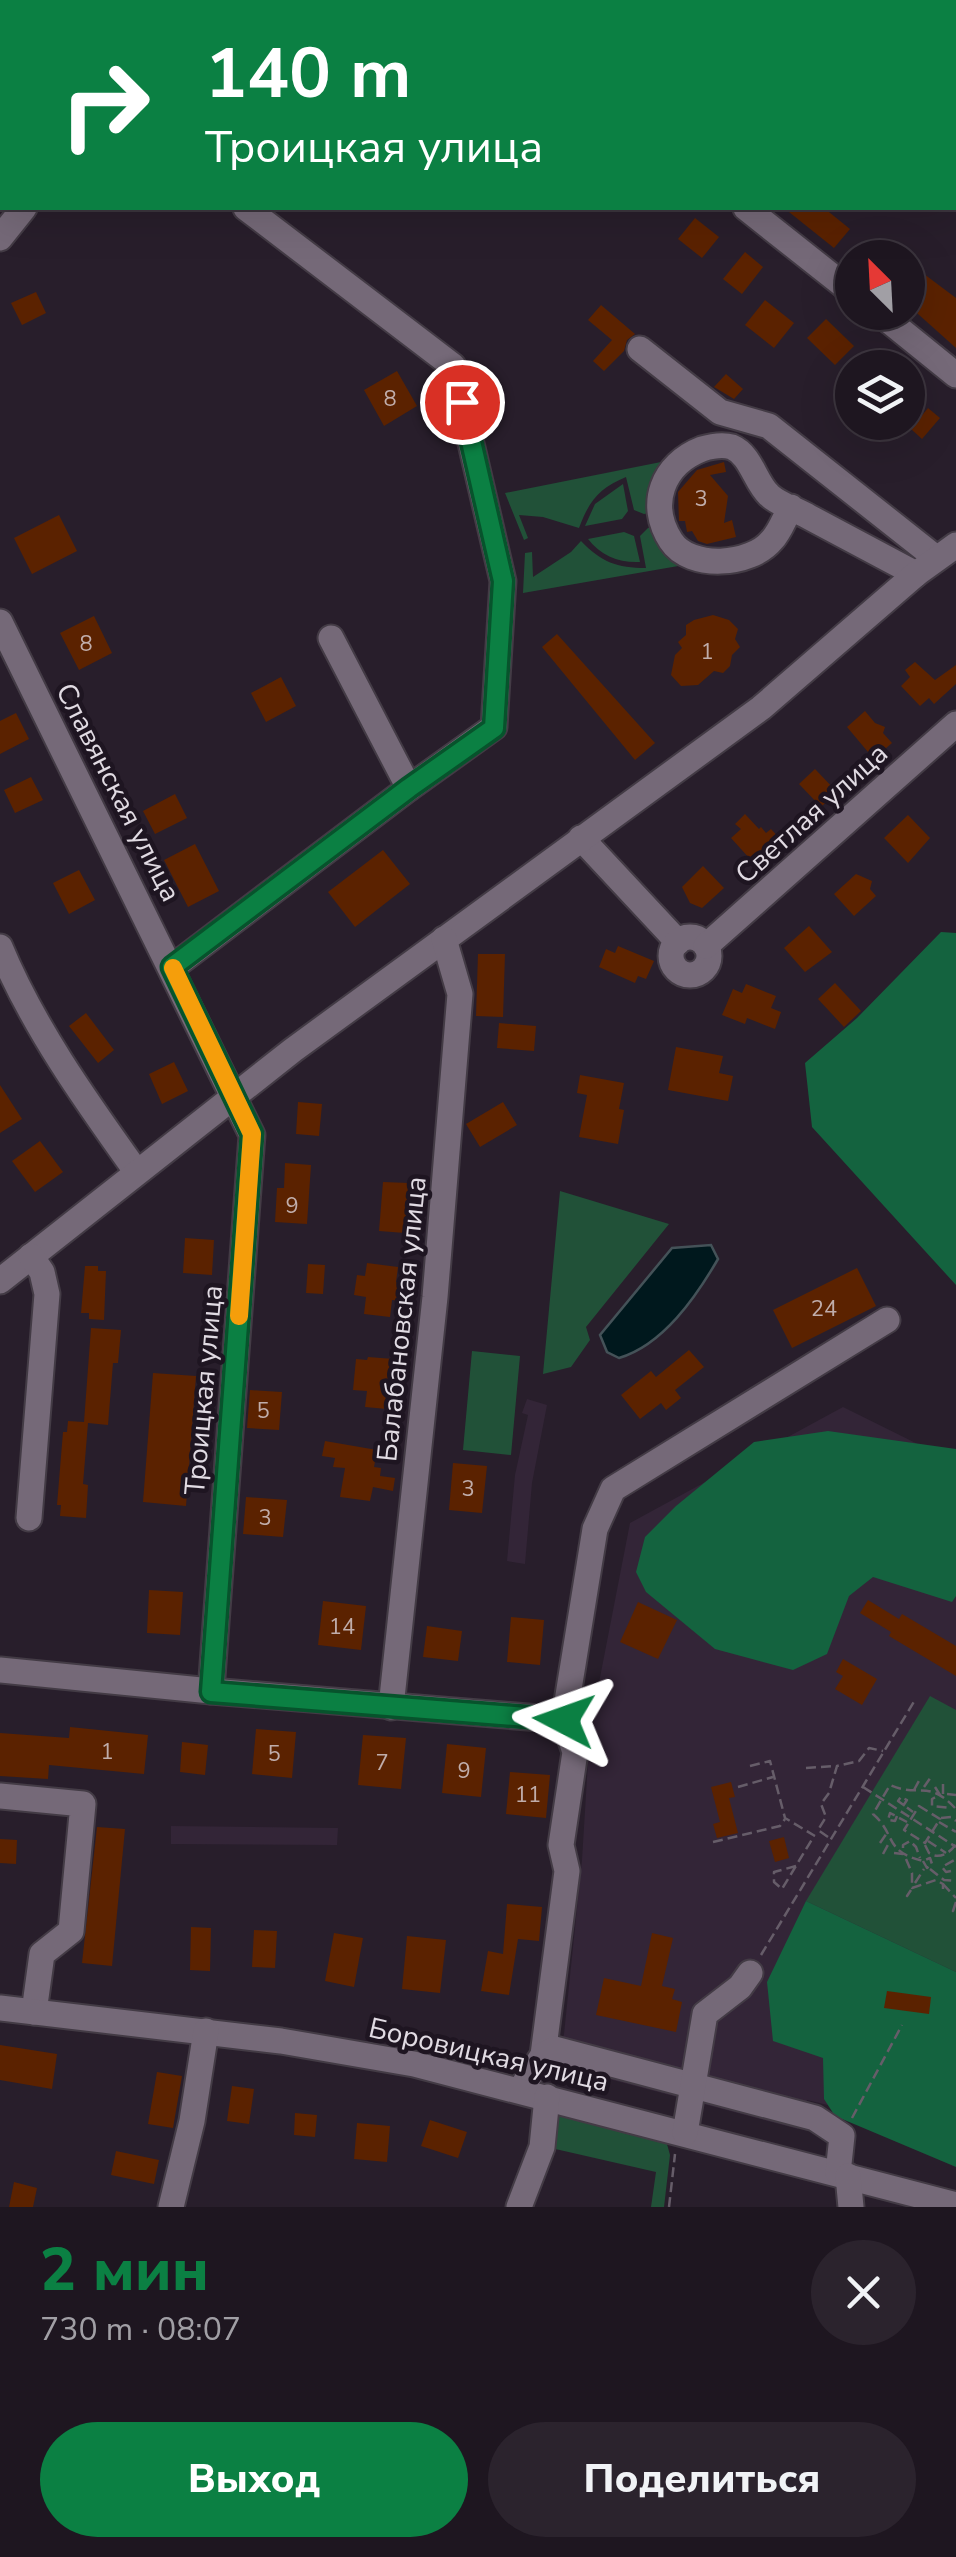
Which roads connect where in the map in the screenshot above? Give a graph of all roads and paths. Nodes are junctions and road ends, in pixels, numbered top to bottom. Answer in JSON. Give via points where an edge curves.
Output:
{"nodes":[{"id":1,"x":22,"y":210,"type":"edge"},
{"id":2,"x":249,"y":210,"type":"edge"},
{"id":3,"x":749,"y":210,"type":"edge"},
{"id":4,"x":0,"y":238,"type":"edge"},
{"id":5,"x":835,"y":279,"type":"edge"},
{"id":6,"x":900,"y":330,"type":"edge"},
{"id":7,"x":640,"y":349,"type":"dead end"},
{"id":8,"x":956,"y":375,"type":"edge"},
{"id":9,"x":791,"y":507,"type":"junction"},
{"id":10,"x":936,"y":559,"type":"edge"},
{"id":11,"x":0,"y":622,"type":"edge"},
{"id":12,"x":330,"y":638,"type":"dead end"},
{"id":13,"x":956,"y":724,"type":"edge"},
{"id":14,"x":409,"y":788,"type":"junction"},
{"id":15,"x":581,"y":838,"type":"junction"},
{"id":16,"x":452,"y":932,"type":"junction"},
{"id":17,"x":0,"y":947,"type":"edge"},
{"id":18,"x":172,"y":967,"type":"junction"},
{"id":19,"x":235,"y":1098,"type":"junction"},
{"id":20,"x":136,"y":1171,"type":"junction"},
{"id":21,"x":31,"y":1256,"type":"junction"},
{"id":22,"x":0,"y":1281,"type":"edge"},
{"id":23,"x":887,"y":1320,"type":"dead end"},
{"id":24,"x":29,"y":1518,"type":"dead end"},
{"id":25,"x":0,"y":1670,"type":"edge"},
{"id":26,"x":211,"y":1692,"type":"junction"},
{"id":27,"x":916,"y":1700,"type":"dead end"},
{"id":28,"x":392,"y":1706,"type":"junction"},
{"id":29,"x":564,"y":1720,"type":"junction"},
{"id":30,"x":884,"y":1752,"type":"junction"},
{"id":31,"x":750,"y":1766,"type":"dead end"},
{"id":32,"x":838,"y":1766,"type":"junction"},
{"id":33,"x":806,"y":1768,"type":"dead end"},
{"id":34,"x":774,"y":1777,"type":"junction"},
{"id":35,"x":931,"y":1777,"type":"dead end"},
{"id":36,"x":920,"y":1779,"type":"dead end"},
{"id":37,"x":943,"y":1784,"type":"dead end"},
{"id":38,"x":862,"y":1786,"type":"junction"},
{"id":39,"x":738,"y":1787,"type":"dead end"},
{"id":40,"x":935,"y":1787,"type":"dead end"},
{"id":41,"x":922,"y":1788,"type":"junction"},
{"id":42,"x":913,"y":1791,"type":"junction"},
{"id":43,"x":943,"y":1794,"type":"junction"},
{"id":44,"x":956,"y":1794,"type":"edge"},
{"id":45,"x":0,"y":1796,"type":"edge"},
{"id":46,"x":882,"y":1799,"type":"junction"},
{"id":47,"x":903,"y":1806,"type":"dead end"},
{"id":48,"x":955,"y":1808,"type":"edge"},
{"id":49,"x":914,"y":1812,"type":"junction"},
{"id":50,"x":896,"y":1816,"type":"dead end"},
{"id":51,"x":786,"y":1818,"type":"junction"},
{"id":52,"x":911,"y":1818,"type":"junction"},
{"id":53,"x":939,"y":1820,"type":"junction"},
{"id":54,"x":955,"y":1820,"type":"edge"},
{"id":55,"x":908,"y":1823,"type":"junction"},
{"id":56,"x":818,"y":1830,"type":"junction"},
{"id":57,"x":887,"y":1832,"type":"junction"},
{"id":58,"x":932,"y":1832,"type":"junction"},
{"id":59,"x":956,"y":1832,"type":"edge"},
{"id":60,"x":814,"y":1836,"type":"junction"},
{"id":61,"x":830,"y":1838,"type":"junction"},
{"id":62,"x":714,"y":1842,"type":"dead end"},
{"id":63,"x":889,"y":1842,"type":"junction"},
{"id":64,"x":926,"y":1842,"type":"junction"},
{"id":65,"x":880,"y":1843,"type":"dead end"},
{"id":66,"x":956,"y":1846,"type":"edge"},
{"id":67,"x":894,"y":1853,"type":"dead end"},
{"id":68,"x":947,"y":1853,"type":"junction"},
{"id":69,"x":883,"y":1854,"type":"dead end"},
{"id":70,"x":904,"y":1856,"type":"junction"},
{"id":71,"x":931,"y":1857,"type":"junction"},
{"id":72,"x":956,"y":1859,"type":"edge"},
{"id":73,"x":922,"y":1861,"type":"junction"},
{"id":74,"x":895,"y":1862,"type":"dead end"},
{"id":75,"x":796,"y":1866,"type":"junction"},
{"id":76,"x":927,"y":1867,"type":"junction"},
{"id":77,"x":951,"y":1871,"type":"dead end"},
{"id":78,"x":940,"y":1878,"type":"junction"},
{"id":79,"x":956,"y":1880,"type":"edge"},
{"id":80,"x":942,"y":1887,"type":"junction"},
{"id":81,"x":912,"y":1889,"type":"junction"},
{"id":82,"x":956,"y":1900,"type":"edge"},
{"id":83,"x":956,"y":1910,"type":"edge"},
{"id":84,"x":750,"y":1973,"type":"joint"},
{"id":85,"x":0,"y":2008,"type":"edge"},
{"id":86,"x":34,"y":2012,"type":"junction"},
{"id":87,"x":902,"y":2026,"type":"dead end"},
{"id":88,"x":206,"y":2031,"type":"junction"},
{"id":89,"x":543,"y":2055,"type":"junction"},
{"id":90,"x":694,"y":2086,"type":"junction"},
{"id":91,"x":520,"y":2090,"type":"junction"},
{"id":92,"x":547,"y":2097,"type":"junction"},
{"id":93,"x":842,"y":2136,"type":"junction"},
{"id":94,"x":680,"y":2144,"type":"junction"},
{"id":95,"x":843,"y":2174,"type":"junction"},
{"id":96,"x":956,"y":2206,"type":"edge"},
{"id":97,"x":171,"y":2207,"type":"edge"},
{"id":98,"x":520,"y":2207,"type":"edge"},
{"id":99,"x":669,"y":2207,"type":"edge"},
{"id":100,"x":851,"y":2207,"type":"edge"}],
"edges":[{"from":1,"to":4,"type":"street"},
{"from":2,"to":14,"type":"street","via":[[453,366],[503,581],[494,728]]},
{"from":3,"to":5,"type":"street"},
{"from":6,"to":8,"type":"street"},
{"from":7,"to":10,"type":"street","via":[[720,412],[770,426]]},
{"from":9,"to":9,"type":"street","via":[[772,541],[757,552],[715,562],[675,548],[659,502],[665,477],[678,462],[730,446],[769,495]]},
{"from":9,"to":10,"type":"street"},
{"from":10,"to":15,"type":"street","via":[[761,708]]},
{"from":11,"to":18,"type":"street","name":"Славянская улица"},
{"from":12,"to":14,"type":"street"},
{"from":13,"to":15,"type":"street","name":"Светлая улица","via":[[706,946],[691,938],[678,942]]},
{"from":14,"to":18,"type":"street"},
{"from":15,"to":16,"type":"street"},
{"from":16,"to":19,"type":"street"},
{"from":16,"to":28,"type":"street","name":"Балабановская улица","via":[[460,994]]},
{"from":17,"to":20,"type":"street","via":[[82,1093]]},
{"from":18,"to":19,"type":"street","name":"Славянская улица"},
{"from":19,"to":20,"type":"street"},
{"from":19,"to":26,"type":"street","name":"Троицкая улица","via":[[252,1134]]},
{"from":20,"to":21,"type":"street"},
{"from":21,"to":22,"type":"street"},
{"from":21,"to":24,"type":"street","via":[[47,1294]]},
{"from":23,"to":29,"type":"street","via":[[613,1489],[595,1529]]},
{"from":25,"to":26,"type":"street"},
{"from":26,"to":28,"type":"street"},
{"from":27,"to":30,"type":"path"},
{"from":28,"to":29,"type":"street"},
{"from":29,"to":89,"type":"street","via":[[574,1752],[562,1845],[568,1871]]},
{"from":30,"to":32,"type":"path","via":[[869,1748],[859,1761]]},
{"from":30,"to":38,"type":"path"},
{"from":31,"to":34,"type":"path","via":[[770,1760]]},
{"from":32,"to":33,"type":"path"},
{"from":32,"to":56,"type":"path"},
{"from":34,"to":39,"type":"path"},
{"from":34,"to":51,"type":"path"},
{"from":35,"to":41,"type":"path"},
{"from":36,"to":42,"type":"path"},
{"from":37,"to":43,"type":"path"},
{"from":38,"to":46,"type":"path"},
{"from":38,"to":61,"type":"path"},
{"from":40,"to":43,"type":"path"},
{"from":41,"to":42,"type":"path"},
{"from":41,"to":43,"type":"path"},
{"from":42,"to":46,"type":"path","via":[[890,1785]]},
{"from":43,"to":44,"type":"path"},
{"from":43,"to":48,"type":"path"},
{"from":43,"to":48,"type":"path","via":[[930,1798],[934,1808]]},
{"from":45,"to":86,"type":"street","via":[[83,1804],[70,1931],[42,1954]]},
{"from":46,"to":52,"type":"path"},
{"from":46,"to":57,"type":"path","via":[[872,1814]]},
{"from":47,"to":49,"type":"path"},
{"from":48,"to":54,"type":"path"},
{"from":49,"to":52,"type":"path"},
{"from":49,"to":53,"type":"path","via":[[919,1806]]},
{"from":50,"to":55,"type":"path"},
{"from":51,"to":60,"type":"path"},
{"from":51,"to":62,"type":"path","via":[[780,1826]]},
{"from":52,"to":55,"type":"path"},
{"from":52,"to":58,"type":"path"},
{"from":53,"to":54,"type":"path"},
{"from":53,"to":58,"type":"path"},
{"from":53,"to":59,"type":"path"},
{"from":55,"to":64,"type":"path","via":[[904,1830]]},
{"from":56,"to":60,"type":"path"},
{"from":56,"to":61,"type":"path"},
{"from":57,"to":63,"type":"path"},
{"from":57,"to":65,"type":"path"},
{"from":58,"to":64,"type":"path"},
{"from":58,"to":66,"type":"path"},
{"from":60,"to":75,"type":"path"},
{"from":61,"to":84,"type":"path"},
{"from":63,"to":69,"type":"path"},
{"from":63,"to":70,"type":"path"},
{"from":64,"to":68,"type":"path"},
{"from":64,"to":71,"type":"path"},
{"from":66,"to":68,"type":"path"},
{"from":67,"to":70,"type":"path"},
{"from":68,"to":71,"type":"path"},
{"from":70,"to":73,"type":"path"},
{"from":70,"to":73,"type":"path","via":[[902,1843],[912,1843]]},
{"from":70,"to":74,"type":"path"},
{"from":70,"to":81,"type":"path"},
{"from":71,"to":73,"type":"path"},
{"from":71,"to":76,"type":"path"},
{"from":72,"to":77,"type":"path","via":[[941,1867]]},
{"from":73,"to":76,"type":"path"},
{"from":75,"to":75,"type":"path","via":[[789,1878],[782,1890],[774,1872]]},
{"from":76,"to":78,"type":"path"},
{"from":76,"to":81,"type":"path"},
{"from":78,"to":79,"type":"path"},
{"from":78,"to":80,"type":"path"},
{"from":80,"to":81,"type":"path","via":[[931,1880]]},
{"from":80,"to":82,"type":"path"},
{"from":82,"to":83,"type":"path"},
{"from":84,"to":90,"type":"street","via":[[705,2014]]},
{"from":85,"to":86,"type":"street","name":"Боровицкая улица"},
{"from":86,"to":88,"type":"street","name":"Боровицкая улица"},
{"from":87,"to":93,"type":"path"},
{"from":88,"to":91,"type":"street","name":"Боровицкая улица","via":[[414,2064]]},
{"from":88,"to":97,"type":"street"},
{"from":89,"to":90,"type":"street","via":[[555,2049]]},
{"from":89,"to":91,"type":"street"},
{"from":90,"to":93,"type":"street","via":[[815,2118]]},
{"from":90,"to":94,"type":"street"},
{"from":91,"to":92,"type":"street","name":"Боровицкая улица"},
{"from":92,"to":94,"type":"street","name":"Боровицкая улица"},
{"from":92,"to":98,"type":"street","via":[[542,2147]]},
{"from":93,"to":95,"type":"street"},
{"from":94,"to":95,"type":"street","name":"Боровицкая улица"},
{"from":94,"to":99,"type":"path"},
{"from":95,"to":96,"type":"street","name":"Боровицкая улица"},
{"from":95,"to":100,"type":"street"}]}
